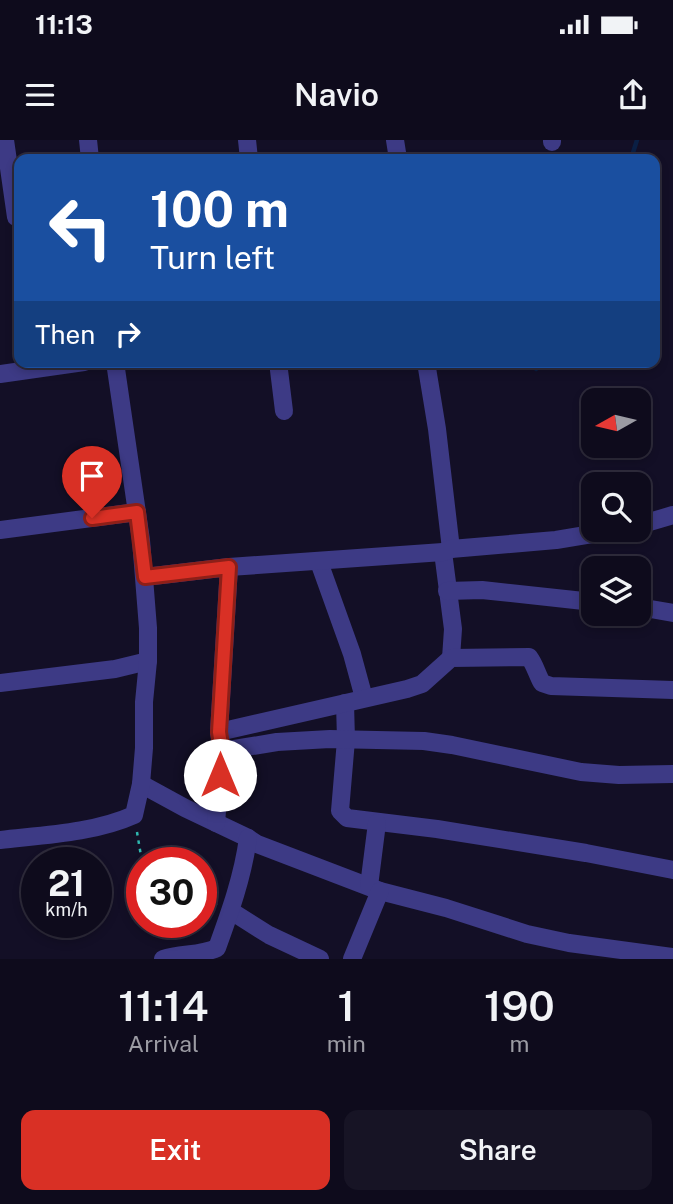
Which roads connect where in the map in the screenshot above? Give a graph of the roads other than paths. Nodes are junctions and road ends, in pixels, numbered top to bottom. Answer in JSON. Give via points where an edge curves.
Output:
{"nodes":[{"id":1,"x":5,"y":140,"type":"edge"},
{"id":2,"x":12,"y":217,"type":"edge"},
{"id":3,"x":42,"y":368,"type":"edge"},
{"id":4,"x":116,"y":368,"type":"edge"},
{"id":5,"x":279,"y":368,"type":"edge"},
{"id":6,"x":427,"y":368,"type":"edge"},
{"id":7,"x":0,"y":374,"type":"edge"},
{"id":8,"x":284,"y":411,"type":"dead end"},
{"id":9,"x":137,"y":512,"type":"junction"},
{"id":10,"x":673,"y":518,"type":"edge"},
{"id":11,"x":651,"y":523,"type":"edge"},
{"id":12,"x":0,"y":530,"type":"edge"},
{"id":13,"x":581,"y":536,"type":"edge"},
{"id":14,"x":447,"y":551,"type":"junction"},
{"id":15,"x":319,"y":562,"type":"junction"},
{"id":16,"x":229,"y":567,"type":"junction"},
{"id":17,"x":145,"y":577,"type":"junction"},
{"id":18,"x":447,"y":591,"type":"junction"},
{"id":19,"x":581,"y":601,"type":"edge"},
{"id":20,"x":651,"y":609,"type":"edge"},
{"id":21,"x":673,"y":613,"type":"edge"},
{"id":22,"x":451,"y":658,"type":"junction"},
{"id":23,"x":148,"y":662,"type":"junction"},
{"id":24,"x":0,"y":683,"type":"edge"},
{"id":25,"x":673,"y":690,"type":"edge"},
{"id":26,"x":364,"y":698,"type":"junction"},
{"id":27,"x":345,"y":703,"type":"junction"},
{"id":28,"x":219,"y":732,"type":"junction"},
{"id":29,"x":346,"y":740,"type":"junction"},
{"id":30,"x":222,"y":751,"type":"junction"},
{"id":31,"x":673,"y":774,"type":"edge"},
{"id":32,"x":141,"y":784,"type":"junction"},
{"id":33,"x":377,"y":822,"type":"junction"},
{"id":34,"x":216,"y":824,"type":"junction"},
{"id":35,"x":248,"y":838,"type":"junction"},
{"id":36,"x":0,"y":840,"type":"edge"},
{"id":37,"x":673,"y":870,"type":"edge"},
{"id":38,"x":374,"y":888,"type":"junction"},
{"id":39,"x":231,"y":911,"type":"junction"},
{"id":40,"x":673,"y":957,"type":"edge"},
{"id":41,"x":163,"y":959,"type":"edge"},
{"id":42,"x":320,"y":959,"type":"edge"},
{"id":43,"x":352,"y":959,"type":"edge"}],
"edges":[{"from":1,"to":2,"type":"street"},
{"from":3,"to":7,"type":"street"},
{"from":4,"to":9,"type":"street"},
{"from":5,"to":8,"type":"street"},
{"from":6,"to":14,"type":"street"},
{"from":9,"to":12,"type":"street"},
{"from":9,"to":17,"type":"street"},
{"from":10,"to":11,"type":"street"},
{"from":13,"to":14,"type":"street"},
{"from":14,"to":15,"type":"street"},
{"from":14,"to":18,"type":"street"},
{"from":15,"to":16,"type":"street"},
{"from":15,"to":26,"type":"street"},
{"from":16,"to":17,"type":"street"},
{"from":16,"to":28,"type":"street"},
{"from":17,"to":23,"type":"street"},
{"from":18,"to":19,"type":"street","via":[[482,590]]},
{"from":18,"to":22,"type":"street","via":[[453,629]]},
{"from":20,"to":21,"type":"street"},
{"from":22,"to":25,"type":"street","via":[[529,657],[542,683],[551,686]]},
{"from":22,"to":26,"type":"street","via":[[422,684]]},
{"from":23,"to":24,"type":"street"},
{"from":23,"to":32,"type":"street"},
{"from":26,"to":27,"type":"street"},
{"from":27,"to":28,"type":"street"},
{"from":27,"to":29,"type":"street"},
{"from":28,"to":30,"type":"street"},
{"from":29,"to":30,"type":"street","via":[[277,741]]},
{"from":29,"to":31,"type":"street","via":[[424,741],[581,772]]},
{"from":29,"to":33,"type":"street","via":[[340,811],[347,818]]},
{"from":30,"to":34,"type":"street"},
{"from":32,"to":34,"type":"street"},
{"from":32,"to":36,"type":"street","via":[[134,815],[120,821]]},
{"from":33,"to":37,"type":"street"},
{"from":33,"to":38,"type":"street"},
{"from":34,"to":35,"type":"street"},
{"from":35,"to":38,"type":"street"},
{"from":35,"to":39,"type":"street"},
{"from":38,"to":40,"type":"street","via":[[527,934]]},
{"from":38,"to":43,"type":"street"},
{"from":39,"to":41,"type":"street","via":[[217,948]]},
{"from":39,"to":42,"type":"street","via":[[269,936]]}]}
